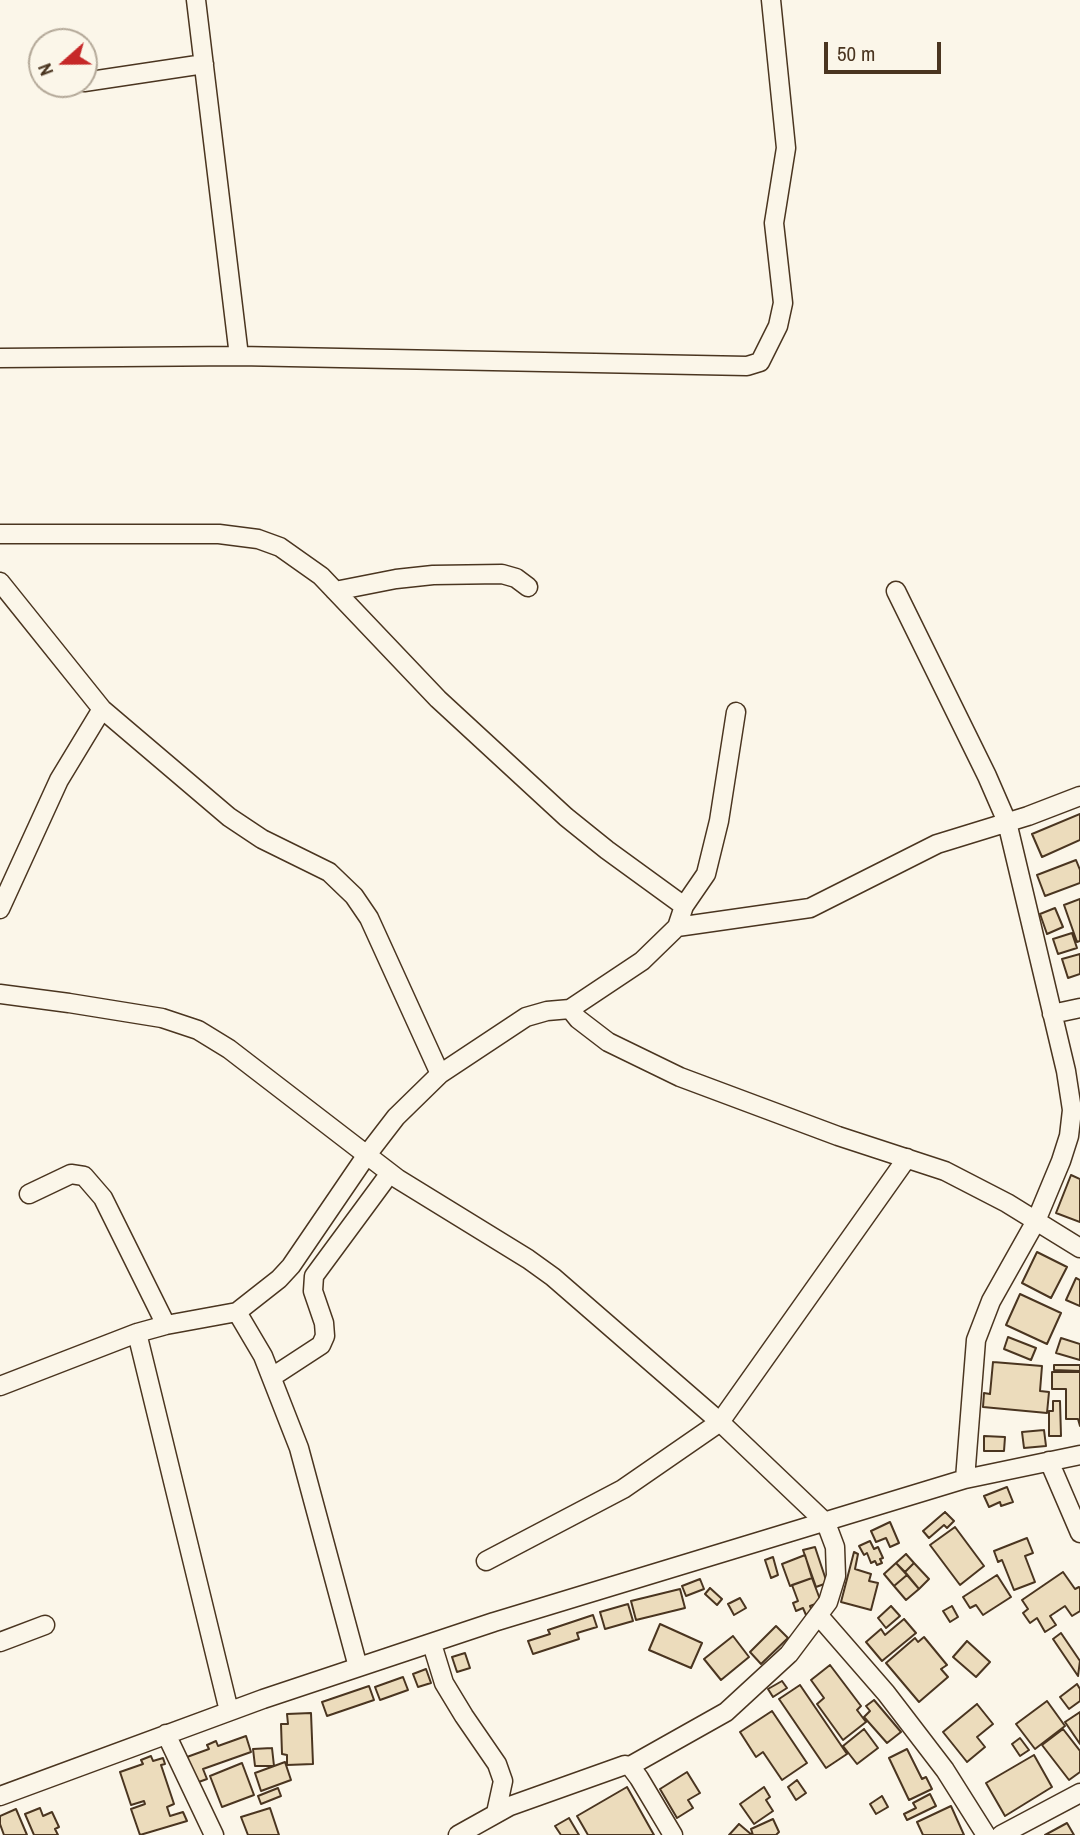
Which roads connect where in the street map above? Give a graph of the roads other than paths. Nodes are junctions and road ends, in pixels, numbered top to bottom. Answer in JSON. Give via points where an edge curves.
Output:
{"nodes":[{"id":1,"x":197,"y":0,"type":"edge"},
{"id":2,"x":771,"y":0,"type":"edge"},
{"id":3,"x":204,"y":64,"type":"junction"},
{"id":4,"x":98,"y":80,"type":"edge"},
{"id":5,"x":239,"y":356,"type":"junction"},
{"id":6,"x":0,"y":358,"type":"edge"},
{"id":7,"x":0,"y":534,"type":"edge"},
{"id":8,"x":0,"y":582,"type":"edge"},
{"id":9,"x":528,"y":587,"type":"dead end"},
{"id":10,"x":335,"y":591,"type":"junction"},
{"id":11,"x":896,"y":592,"type":"dead end"},
{"id":12,"x":102,"y":709,"type":"junction"},
{"id":13,"x":736,"y":712,"type":"dead end"},
{"id":14,"x":1080,"y":782,"type":"edge"},
{"id":15,"x":1076,"y":798,"type":"edge"},
{"id":16,"x":1007,"y":822,"type":"junction"},
{"id":17,"x":684,"y":906,"type":"junction"},
{"id":18,"x":0,"y":909,"type":"edge"},
{"id":19,"x":677,"y":927,"type":"junction"},
{"id":20,"x":0,"y":994,"type":"edge"},
{"id":21,"x":1080,"y":1008,"type":"edge"},
{"id":22,"x":570,"y":1009,"type":"junction"},
{"id":23,"x":1052,"y":1014,"type":"junction"},
{"id":24,"x":440,"y":1074,"type":"junction"},
{"id":25,"x":366,"y":1156,"type":"junction"},
{"id":26,"x":908,"y":1158,"type":"junction"},
{"id":27,"x":390,"y":1173,"type":"junction"},
{"id":28,"x":29,"y":1194,"type":"dead end"},
{"id":29,"x":1036,"y":1221,"type":"junction"},
{"id":30,"x":1080,"y":1248,"type":"edge"},
{"id":31,"x":237,"y":1312,"type":"junction"},
{"id":32,"x":166,"y":1325,"type":"junction"},
{"id":33,"x":137,"y":1333,"type":"junction"},
{"id":34,"x":272,"y":1377,"type":"junction"},
{"id":35,"x":0,"y":1386,"type":"edge"},
{"id":36,"x":720,"y":1422,"type":"junction"},
{"id":37,"x":1080,"y":1455,"type":"edge"},
{"id":38,"x":1049,"y":1461,"type":"junction"},
{"id":39,"x":965,"y":1479,"type":"junction"},
{"id":40,"x":826,"y":1523,"type":"junction"},
{"id":41,"x":1080,"y":1533,"type":"edge"},
{"id":42,"x":486,"y":1561,"type":"dead end"},
{"id":43,"x":819,"y":1616,"type":"junction"},
{"id":44,"x":45,"y":1625,"type":"dead end"},
{"id":45,"x":0,"y":1642,"type":"edge"},
{"id":46,"x":432,"y":1644,"type":"junction"},
{"id":47,"x":358,"y":1667,"type":"junction"},
{"id":48,"x":229,"y":1711,"type":"junction"},
{"id":49,"x":166,"y":1734,"type":"junction"},
{"id":50,"x":630,"y":1766,"type":"junction"},
{"id":51,"x":1080,"y":1793,"type":"edge"},
{"id":52,"x":0,"y":1796,"type":"edge"},
{"id":53,"x":496,"y":1813,"type":"junction"},
{"id":54,"x":214,"y":1835,"type":"edge"},
{"id":55,"x":458,"y":1835,"type":"edge"},
{"id":56,"x":673,"y":1835,"type":"edge"},
{"id":57,"x":986,"y":1835,"type":"edge"},
{"id":58,"x":1001,"y":1835,"type":"edge"}],
"edges":[{"from":1,"to":3,"type":"street"},
{"from":2,"to":5,"type":"street","via":[[786,148],[774,223],[783,303],[778,326],[760,362],[747,366]]},
{"from":3,"to":4,"type":"street"},
{"from":3,"to":5,"type":"street"},
{"from":5,"to":6,"type":"street"},
{"from":7,"to":10,"type":"street","via":[[219,534],[258,539],[299,558]]},
{"from":8,"to":12,"type":"street"},
{"from":9,"to":10,"type":"street","via":[[502,574],[433,575]]},
{"from":10,"to":17,"type":"street","via":[[438,699],[566,817]]},
{"from":11,"to":16,"type":"street"},
{"from":12,"to":18,"type":"street","via":[[59,780]]},
{"from":12,"to":24,"type":"street","via":[[229,817],[329,872],[354,896],[369,918]]},
{"from":13,"to":17,"type":"street","via":[[706,874]]},
{"from":14,"to":15,"type":"street"},
{"from":15,"to":16,"type":"street"},
{"from":16,"to":19,"type":"street","via":[[937,844],[810,908]]},
{"from":16,"to":23,"type":"street"},
{"from":17,"to":19,"type":"street"},
{"from":19,"to":22,"type":"street","via":[[642,961]]},
{"from":20,"to":25,"type":"street","via":[[162,1018],[198,1030]]},
{"from":21,"to":23,"type":"street"},
{"from":22,"to":24,"type":"street","via":[[526,1017]]},
{"from":22,"to":26,"type":"street","via":[[608,1042],[680,1077]]},
{"from":23,"to":29,"type":"street","via":[[1072,1110],[1061,1161]]},
{"from":24,"to":25,"type":"street"},
{"from":25,"to":27,"type":"street"},
{"from":25,"to":31,"type":"street","via":[[291,1266]]},
{"from":26,"to":29,"type":"street","via":[[945,1171]]},
{"from":26,"to":36,"type":"street"},
{"from":27,"to":34,"type":"street","via":[[314,1276],[313,1291],[324,1324],[321,1345]]},
{"from":27,"to":36,"type":"street","via":[[553,1277]]},
{"from":28,"to":32,"type":"street","via":[[71,1174],[84,1176],[103,1198]]},
{"from":29,"to":30,"type":"street"},
{"from":29,"to":39,"type":"street","via":[[991,1301],[976,1340]]},
{"from":31,"to":32,"type":"street"},
{"from":31,"to":34,"type":"street"},
{"from":32,"to":33,"type":"street"},
{"from":33,"to":35,"type":"street"},
{"from":33,"to":48,"type":"street"},
{"from":34,"to":47,"type":"street","via":[[299,1448]]},
{"from":36,"to":40,"type":"street"},
{"from":36,"to":42,"type":"street","via":[[623,1489]]},
{"from":37,"to":38,"type":"street"},
{"from":38,"to":39,"type":"street"},
{"from":38,"to":41,"type":"street"},
{"from":39,"to":40,"type":"street"},
{"from":40,"to":43,"type":"street","via":[[835,1547],[836,1576]]},
{"from":40,"to":46,"type":"street"},
{"from":43,"to":50,"type":"street","via":[[789,1654],[726,1712]]},
{"from":43,"to":57,"type":"street","via":[[945,1770]]},
{"from":44,"to":45,"type":"street"},
{"from":46,"to":47,"type":"street"},
{"from":46,"to":53,"type":"street","via":[[444,1683],[497,1764],[503,1781]]},
{"from":47,"to":48,"type":"street"},
{"from":48,"to":49,"type":"street"},
{"from":49,"to":52,"type":"street"},
{"from":49,"to":54,"type":"street"},
{"from":50,"to":53,"type":"street","via":[[595,1774]]},
{"from":50,"to":56,"type":"street"},
{"from":51,"to":58,"type":"street"},
{"from":53,"to":55,"type":"street"}]}
